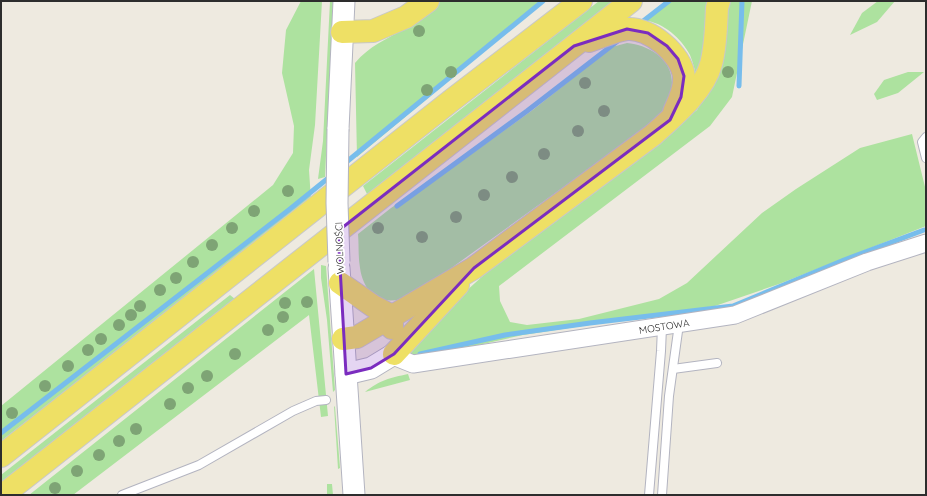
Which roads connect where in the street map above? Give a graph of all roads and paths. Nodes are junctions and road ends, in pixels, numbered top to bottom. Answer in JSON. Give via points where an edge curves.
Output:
{"nodes":[{"id":1,"x":344,"y":1,"type":"edge"},
{"id":2,"x":428,"y":1,"type":"edge"},
{"id":3,"x":581,"y":1,"type":"edge"},
{"id":4,"x":631,"y":1,"type":"edge"},
{"id":5,"x":719,"y":1,"type":"edge"},
{"id":6,"x":342,"y":32,"type":"junction"},
{"id":7,"x":574,"y":46,"type":"junction"},
{"id":8,"x":670,"y":120,"type":"junction"},
{"id":9,"x":926,"y":137,"type":"edge"},
{"id":10,"x":926,"y":158,"type":"edge"},
{"id":11,"x":926,"y":243,"type":"edge"},
{"id":12,"x":474,"y":268,"type":"junction"},
{"id":13,"x":340,"y":272,"type":"junction"},
{"id":14,"x":392,"y":316,"type":"junction"},
{"id":15,"x":679,"y":324,"type":"junction"},
{"id":16,"x":662,"y":326,"type":"junction"},
{"id":17,"x":343,"y":339,"type":"junction"},
{"id":18,"x":394,"y":354,"type":"junction"},
{"id":19,"x":717,"y":363,"type":"dead end"},
{"id":20,"x":673,"y":369,"type":"junction"},
{"id":21,"x":346,"y":374,"type":"junction"},
{"id":22,"x":326,"y":400,"type":"dead end"},
{"id":23,"x":1,"y":456,"type":"edge"},
{"id":24,"x":3,"y":495,"type":"edge"},
{"id":25,"x":122,"y":495,"type":"edge"},
{"id":26,"x":354,"y":495,"type":"edge"},
{"id":27,"x":649,"y":495,"type":"edge"},
{"id":28,"x":662,"y":495,"type":"edge"}],
"edges":[{"from":1,"to":6,"type":"street","name":"WOLNOŚCI"},
{"from":2,"to":6,"type":"main road","via":[[406,17],[373,31]]},
{"from":3,"to":23,"type":"main road"},
{"from":4,"to":7,"type":"main road"},
{"from":5,"to":8,"type":"main road","via":[[711,64],[704,81]]},
{"from":6,"to":13,"type":"street","name":"WOLNOŚCI","bridge":true,"via":[[338,129]]},
{"from":7,"to":8,"type":"main road","via":[[627,29],[648,33],[667,46],[678,59],[684,76],[681,97]]},
{"from":7,"to":24,"type":"main road"},
{"from":8,"to":12,"type":"main road"},
{"from":9,"to":10,"type":"lane","via":[[922,142]]},
{"from":11,"to":15,"type":"street","name":"MOSTOWA","via":[[867,262],[735,316]]},
{"from":12,"to":14,"type":"main road"},
{"from":12,"to":18,"type":"main road"},
{"from":13,"to":14,"type":"main road","via":[[373,306]]},
{"from":13,"to":17,"type":"street","name":"WOLNOŚCI"},
{"from":14,"to":17,"type":"main road","via":[[357,337]]},
{"from":14,"to":18,"type":"main road"},
{"from":15,"to":16,"type":"street","name":"MOSTOWA"},
{"from":15,"to":20,"type":"lane"},
{"from":16,"to":18,"type":"street","name":"MOSTOWA","via":[[414,364]]},
{"from":16,"to":27,"type":"lane"},
{"from":17,"to":21,"type":"street","name":"WOLNOŚCI"},
{"from":18,"to":21,"type":"street","via":[[371,368]]},
{"from":19,"to":20,"type":"lane"},
{"from":20,"to":28,"type":"lane"},
{"from":21,"to":26,"type":"street","name":"WOLNOŚCI"},
{"from":22,"to":25,"type":"lane","via":[[316,401],[293,411],[199,465]]}]}
